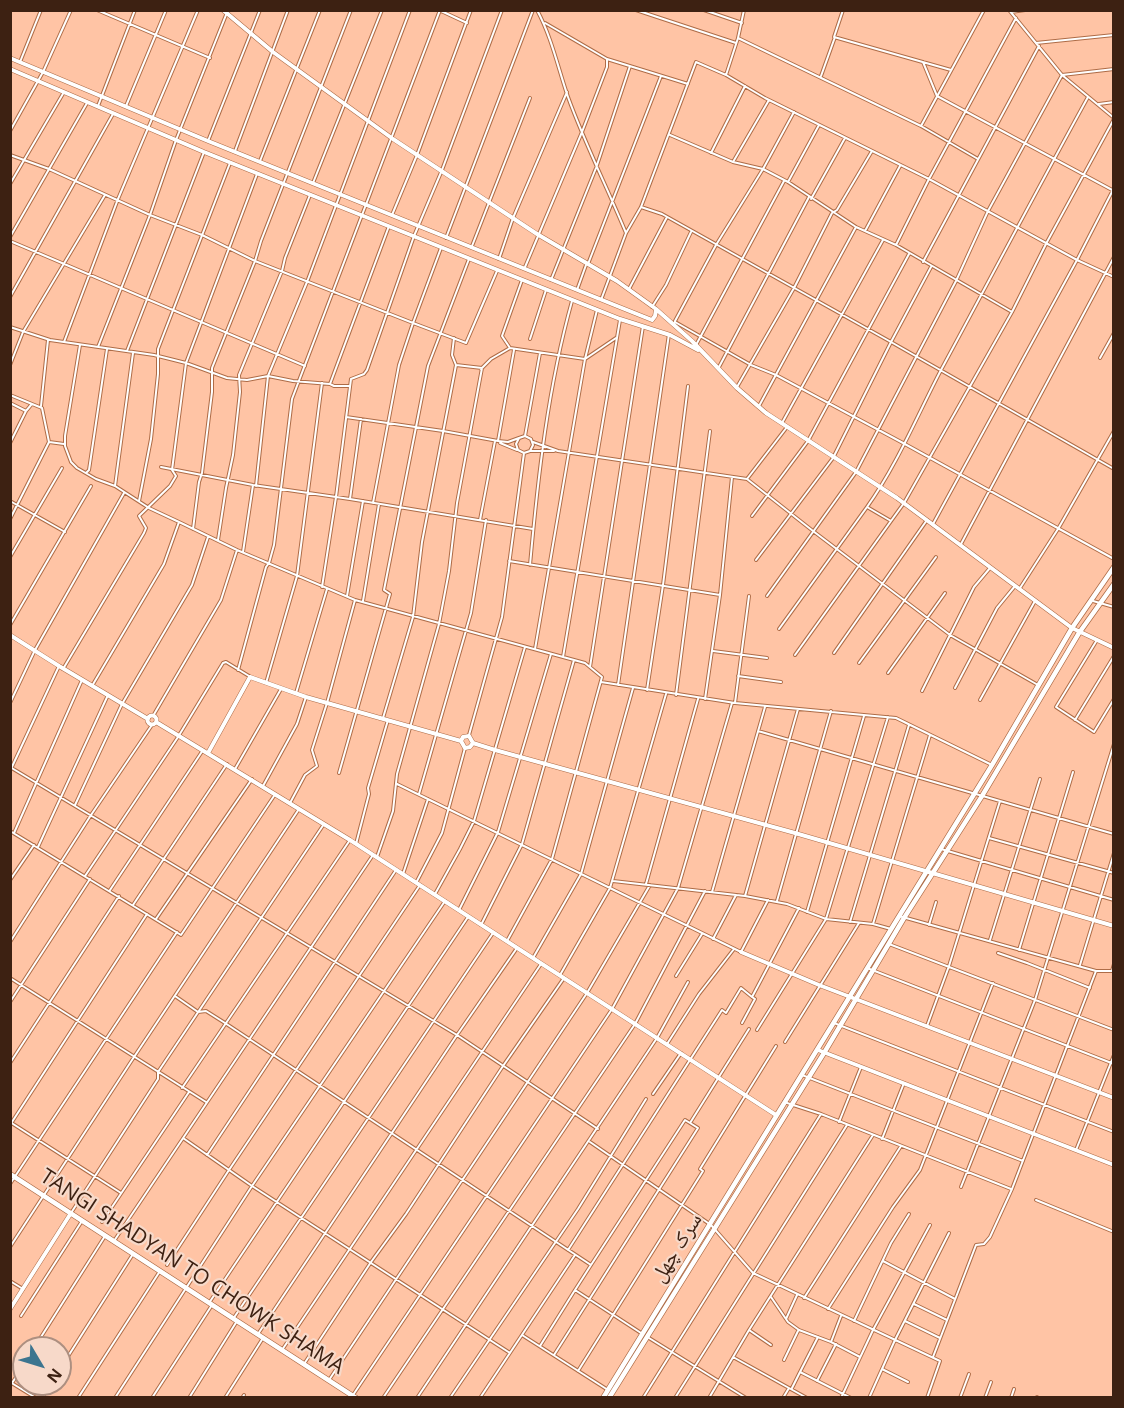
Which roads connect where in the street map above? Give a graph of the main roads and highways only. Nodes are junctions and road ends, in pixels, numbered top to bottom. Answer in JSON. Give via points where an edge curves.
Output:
{"nodes":[{"id":1,"x":226,"y":12,"type":"edge"},
{"id":2,"x":10,"y":58,"type":"edge"},
{"id":3,"x":11,"y":71,"type":"edge"},
{"id":4,"x":654,"y":308,"type":"junction"},
{"id":5,"x":703,"y":353,"type":"junction"},
{"id":6,"x":1113,"y":567,"type":"edge"},
{"id":7,"x":1113,"y":584,"type":"edge"},
{"id":8,"x":1072,"y":628,"type":"junction"},
{"id":9,"x":1079,"y":633,"type":"junction"},
{"id":10,"x":11,"y":636,"type":"edge"},
{"id":11,"x":1113,"y":648,"type":"edge"},
{"id":12,"x":151,"y":717,"type":"junction"},
{"id":13,"x":154,"y":724,"type":"junction"},
{"id":14,"x":461,"y":741,"type":"junction"},
{"id":15,"x":473,"y":743,"type":"junction"},
{"id":16,"x":208,"y":753,"type":"junction"},
{"id":17,"x":926,"y":871,"type":"junction"},
{"id":18,"x":933,"y":873,"type":"junction"},
{"id":19,"x":902,"y":917,"type":"junction"},
{"id":20,"x":1113,"y":926,"type":"edge"},
{"id":21,"x":741,"y":952,"type":"road end"},
{"id":22,"x":850,"y":996,"type":"junction"},
{"id":23,"x":857,"y":998,"type":"junction"},
{"id":24,"x":818,"y":1050,"type":"junction"},
{"id":25,"x":825,"y":1053,"type":"junction"},
{"id":26,"x":1113,"y":1098,"type":"edge"},
{"id":27,"x":776,"y":1115,"type":"junction"},
{"id":28,"x":1113,"y":1165,"type":"edge"},
{"id":29,"x":13,"y":1175,"type":"edge"},
{"id":30,"x":71,"y":1213,"type":"junction"},
{"id":31,"x":713,"y":1227,"type":"junction"},
{"id":32,"x":10,"y":1309,"type":"edge"},
{"id":33,"x":645,"y":1335,"type":"junction"},
{"id":34,"x":355,"y":1396,"type":"edge"},
{"id":35,"x":603,"y":1398,"type":"edge"},
{"id":36,"x":609,"y":1398,"type":"edge"}],
"edges":[{"from":1,"to":4,"type":"main road","via":[[273,52],[393,139]]},
{"from":2,"to":4,"type":"main road","via":[[652,320],[656,316]]},
{"from":3,"to":5,"type":"main road","via":[[441,248],[620,319],[669,334]]},
{"from":4,"to":5,"type":"main road"},
{"from":5,"to":8,"type":"main road","via":[[758,407],[904,503]]},
{"from":6,"to":8,"type":"main road"},
{"from":7,"to":9,"type":"main road"},
{"from":8,"to":9,"type":"main road"},
{"from":8,"to":17,"type":"main road"},
{"from":9,"to":11,"type":"main road"},
{"from":9,"to":18,"type":"main road"},
{"from":10,"to":12,"type":"main road","via":[[122,704]]},
{"from":12,"to":13,"type":"main road","via":[[156,719]]},
{"from":12,"to":13,"type":"main road","via":[[149,723]]},
{"from":13,"to":16,"type":"main road"},
{"from":14,"to":15,"type":"main road","via":[[465,748]]},
{"from":14,"to":15,"type":"main road","via":[[468,736]]},
{"from":14,"to":16,"type":"main road","via":[[250,677]]},
{"from":15,"to":17,"type":"main road"},
{"from":16,"to":27,"type":"main road"},
{"from":17,"to":18,"type":"main road"},
{"from":17,"to":19,"type":"main road"},
{"from":18,"to":19,"type":"main road"},
{"from":18,"to":20,"type":"main road"},
{"from":19,"to":22,"type":"main road","name":"سرک چهل"},
{"from":19,"to":23,"type":"main road"},
{"from":21,"to":22,"type":"main road"},
{"from":22,"to":23,"type":"main road"},
{"from":22,"to":24,"type":"main road","name":"سرک چهل"},
{"from":23,"to":25,"type":"main road"},
{"from":23,"to":26,"type":"main road"},
{"from":24,"to":25,"type":"main road"},
{"from":24,"to":27,"type":"main road","name":"سرک چهل"},
{"from":25,"to":28,"type":"main road"},
{"from":25,"to":31,"type":"main road"},
{"from":27,"to":31,"type":"main road","name":"سرک چهل"},
{"from":29,"to":30,"type":"main road","name":"TANGI SHADYAN TO CHOWK SHAMA"},
{"from":30,"to":32,"type":"main road"},
{"from":30,"to":34,"type":"main road","name":"TANGI SHADYAN TO CHOWK SHAMA"},
{"from":31,"to":33,"type":"main road","name":"سرک چهل"},
{"from":33,"to":35,"type":"main road","name":"سرک چهل"},
{"from":33,"to":36,"type":"main road"}]}
